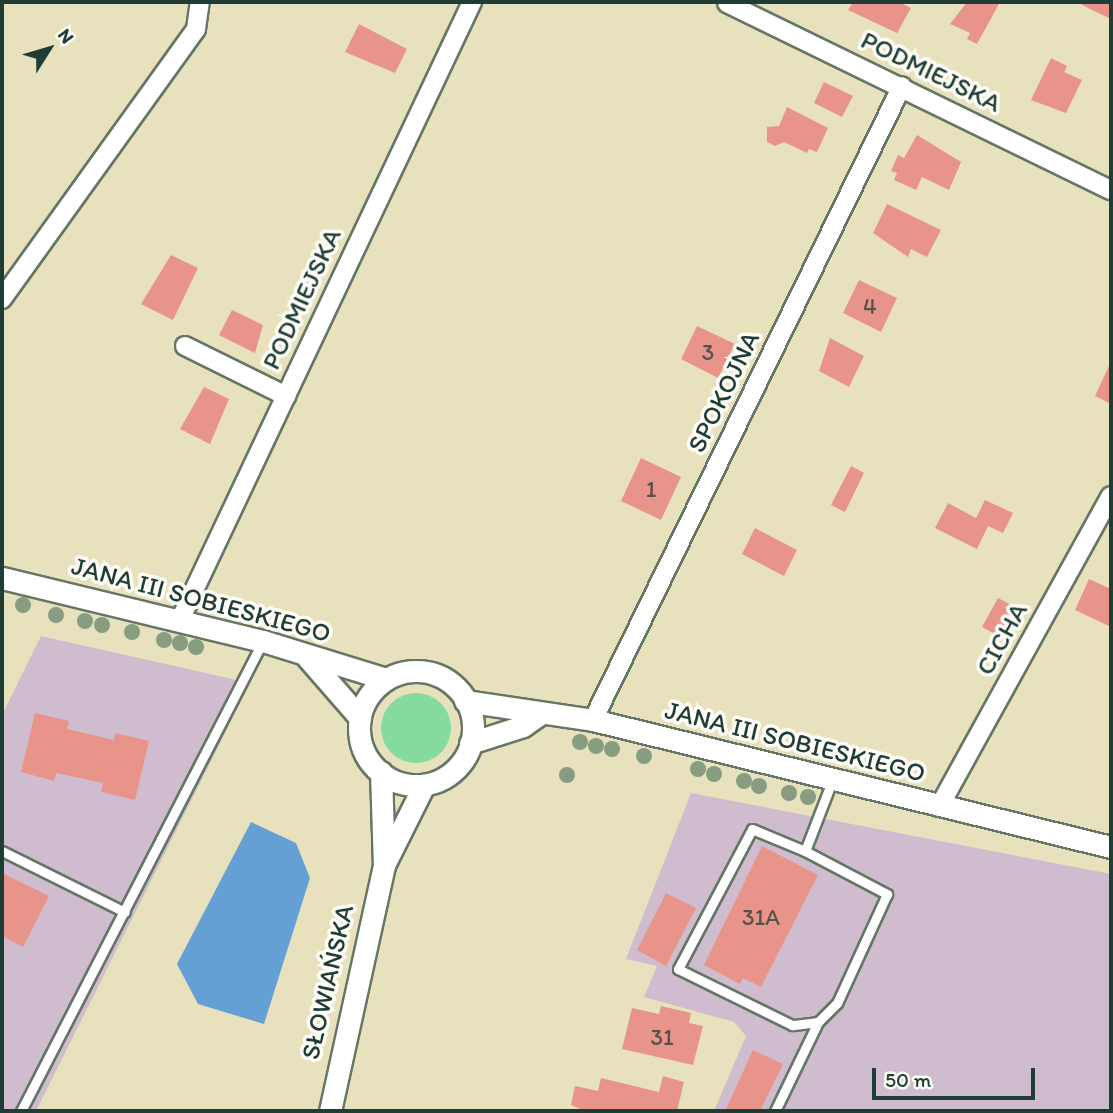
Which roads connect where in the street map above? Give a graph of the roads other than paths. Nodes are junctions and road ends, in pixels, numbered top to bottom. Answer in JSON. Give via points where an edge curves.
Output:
{"nodes":[{"id":1,"x":200,"y":2,"type":"edge"},
{"id":2,"x":472,"y":2,"type":"edge"},
{"id":3,"x":727,"y":3,"type":"edge"},
{"id":4,"x":902,"y":86,"type":"junction"},
{"id":5,"x":1111,"y":190,"type":"edge"},
{"id":6,"x":2,"y":299,"type":"edge"},
{"id":7,"x":185,"y":346,"type":"dead end"},
{"id":8,"x":286,"y":396,"type":"junction"},
{"id":9,"x":1111,"y":496,"type":"edge"},
{"id":10,"x":2,"y":578,"type":"edge"},
{"id":11,"x":180,"y":620,"type":"junction"},
{"id":12,"x":263,"y":641,"type":"junction"},
{"id":13,"x":307,"y":657,"type":"junction"},
{"id":14,"x":386,"y":679,"type":"junction"},
{"id":15,"x":466,"y":701,"type":"junction"},
{"id":16,"x":540,"y":714,"type":"junction"},
{"id":17,"x":360,"y":718,"type":"junction"},
{"id":18,"x":593,"y":720,"type":"junction"},
{"id":19,"x":470,"y":743,"type":"junction"},
{"id":20,"x":381,"y":772,"type":"junction"},
{"id":21,"x":832,"y":781,"type":"junction"},
{"id":22,"x":424,"y":785,"type":"junction"},
{"id":23,"x":939,"y":807,"type":"junction"},
{"id":24,"x":1111,"y":847,"type":"edge"},
{"id":25,"x":2,"y":851,"type":"edge"},
{"id":26,"x":805,"y":851,"type":"junction"},
{"id":27,"x":383,"y":866,"type":"junction"},
{"id":28,"x":125,"y":912,"type":"junction"},
{"id":29,"x":818,"y":1022,"type":"junction"},
{"id":30,"x":21,"y":1111,"type":"edge"},
{"id":31,"x":330,"y":1111,"type":"edge"},
{"id":32,"x":775,"y":1111,"type":"edge"}],
"edges":[{"from":1,"to":6,"type":"street","via":[[196,29]]},
{"from":2,"to":8,"type":"street","name":"PODMIEJSKA"},
{"from":3,"to":4,"type":"street","name":"PODMIEJSKA"},
{"from":4,"to":5,"type":"street","name":"PODMIEJSKA"},
{"from":4,"to":18,"type":"street","name":"SPOKOJNA"},
{"from":7,"to":8,"type":"street"},
{"from":8,"to":11,"type":"street","name":"PODMIEJSKA"},
{"from":9,"to":23,"type":"street","name":"CICHA"},
{"from":10,"to":11,"type":"street","name":"JANA III SOBIESKIEGO"},
{"from":11,"to":12,"type":"street","name":"JANA III SOBIESKIEGO"},
{"from":12,"to":13,"type":"street","name":"JANA III SOBIESKIEGO"},
{"from":12,"to":28,"type":"lane"},
{"from":13,"to":14,"type":"street","name":"JANA III SOBIESKIEGO"},
{"from":13,"to":17,"type":"street"},
{"from":14,"to":15,"type":"street","via":[[408,672],[435,675]]},
{"from":14,"to":17,"type":"street","via":[[368,697]]},
{"from":15,"to":16,"type":"street","name":"JANA III SOBIESKIEGO"},
{"from":15,"to":19,"type":"street","via":[[472,722]]},
{"from":16,"to":18,"type":"street","name":"JANA III SOBIESKIEGO"},
{"from":16,"to":19,"type":"street","via":[[523,726]]},
{"from":17,"to":20,"type":"street","via":[[363,749]]},
{"from":18,"to":21,"type":"street","name":"JANA III SOBIESKIEGO"},
{"from":19,"to":22,"type":"street","via":[[452,772]]},
{"from":20,"to":22,"type":"street","via":[[401,783]]},
{"from":20,"to":27,"type":"street","name":"SŁOWIAŃSKA"},
{"from":21,"to":23,"type":"street","name":"JANA III SOBIESKIEGO"},
{"from":21,"to":26,"type":"lane"},
{"from":22,"to":27,"type":"street","name":"SŁOWIAŃSKA"},
{"from":23,"to":24,"type":"street","name":"JANA III SOBIESKIEGO"},
{"from":25,"to":28,"type":"lane"},
{"from":26,"to":29,"type":"lane","via":[[887,894],[837,1003]]},
{"from":26,"to":29,"type":"lane","via":[[752,829],[678,969],[792,1025]]},
{"from":27,"to":31,"type":"street","name":"SŁOWIAŃSKA"},
{"from":28,"to":30,"type":"lane"},
{"from":29,"to":32,"type":"lane"}]}
